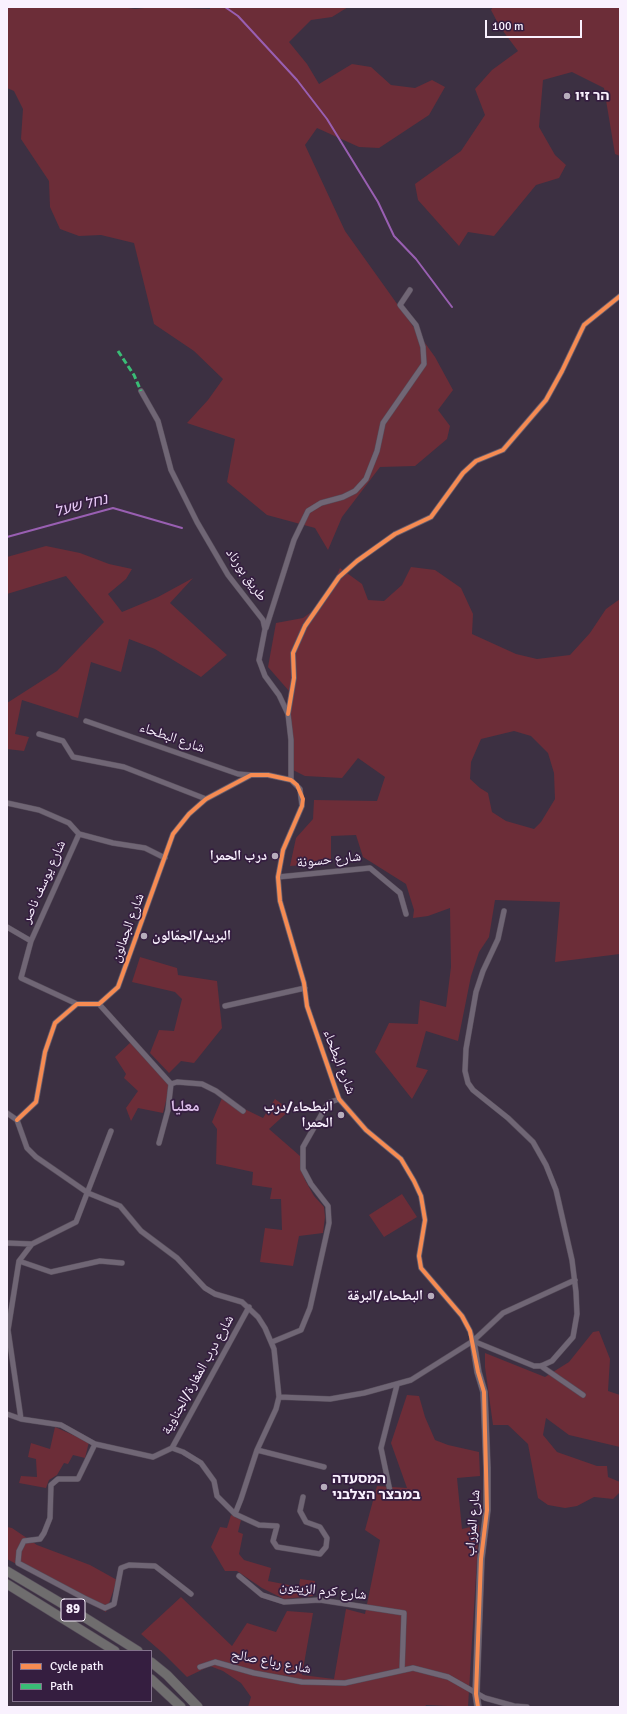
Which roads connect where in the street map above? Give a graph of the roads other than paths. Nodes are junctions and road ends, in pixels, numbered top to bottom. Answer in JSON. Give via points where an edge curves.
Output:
{"nodes":[{"id":1,"x":410,"y":290,"type":"dead end"},
{"id":2,"x":620,"y":296,"type":"edge"},
{"id":3,"x":141,"y":391,"type":"dead end"},
{"id":4,"x":266,"y":629,"type":"junction"},
{"id":5,"x":288,"y":714,"type":"junction"},
{"id":6,"x":86,"y":721,"type":"dead end"},
{"id":7,"x":38,"y":734,"type":"dead end"},
{"id":8,"x":251,"y":775,"type":"junction"},
{"id":9,"x":290,"y":780,"type":"junction"},
{"id":10,"x":206,"y":799,"type":"junction"},
{"id":11,"x":7,"y":803,"type":"edge"},
{"id":12,"x":79,"y":834,"type":"junction"},
{"id":13,"x":165,"y":858,"type":"junction"},
{"id":14,"x":278,"y":877,"type":"junction"},
{"id":15,"x":504,"y":910,"type":"dead end"},
{"id":16,"x":406,"y":914,"type":"dead end"},
{"id":17,"x":7,"y":927,"type":"edge"},
{"id":18,"x":31,"y":941,"type":"junction"},
{"id":19,"x":304,"y":988,"type":"junction"},
{"id":20,"x":77,"y":1004,"type":"junction"},
{"id":21,"x":99,"y":1004,"type":"junction"},
{"id":22,"x":225,"y":1006,"type":"dead end"},
{"id":23,"x":171,"y":1084,"type":"junction"},
{"id":24,"x":339,"y":1099,"type":"junction"},
{"id":25,"x":243,"y":1111,"type":"dead end"},
{"id":26,"x":7,"y":1112,"type":"edge"},
{"id":27,"x":17,"y":1120,"type":"junction"},
{"id":28,"x":111,"y":1131,"type":"dead end"},
{"id":29,"x":159,"y":1143,"type":"dead end"},
{"id":30,"x":88,"y":1193,"type":"junction"},
{"id":31,"x":7,"y":1243,"type":"edge"},
{"id":32,"x":32,"y":1244,"type":"junction"},
{"id":33,"x":18,"y":1261,"type":"junction"},
{"id":34,"x":122,"y":1263,"type":"dead end"},
{"id":35,"x":575,"y":1280,"type":"junction"},
{"id":36,"x":249,"y":1307,"type":"junction"},
{"id":37,"x":473,"y":1341,"type":"junction"},
{"id":38,"x":272,"y":1342,"type":"junction"},
{"id":39,"x":541,"y":1366,"type":"junction"},
{"id":40,"x":397,"y":1386,"type":"junction"},
{"id":41,"x":583,"y":1395,"type":"dead end"},
{"id":42,"x":279,"y":1396,"type":"junction"},
{"id":43,"x":7,"y":1414,"type":"edge"},
{"id":44,"x":21,"y":1418,"type":"junction"},
{"id":45,"x":95,"y":1444,"type":"junction"},
{"id":46,"x":172,"y":1448,"type":"junction"},
{"id":47,"x":256,"y":1450,"type":"junction"},
{"id":48,"x":324,"y":1467,"type":"dead end"},
{"id":49,"x":390,"y":1491,"type":"dead end"},
{"id":50,"x":303,"y":1497,"type":"dead end"},
{"id":51,"x":235,"y":1514,"type":"junction"},
{"id":52,"x":7,"y":1571,"type":"edge"},
{"id":53,"x":239,"y":1576,"type":"dead end"},
{"id":54,"x":7,"y":1584,"type":"edge"},
{"id":55,"x":191,"y":1594,"type":"dead end"},
{"id":56,"x":84,"y":1598,"type":"junction"},
{"id":57,"x":76,"y":1612,"type":"junction"},
{"id":58,"x":113,"y":1650,"type":"edge"},
{"id":59,"x":136,"y":1650,"type":"edge"},
{"id":60,"x":152,"y":1663,"type":"edge"},
{"id":61,"x":200,"y":1667,"type":"dead end"},
{"id":62,"x":402,"y":1670,"type":"junction"},
{"id":63,"x":152,"y":1679,"type":"edge"},
{"id":64,"x":476,"y":1694,"type":"junction"},
{"id":65,"x":181,"y":1707,"type":"edge"},
{"id":66,"x":198,"y":1707,"type":"edge"},
{"id":67,"x":478,"y":1707,"type":"edge"},
{"id":68,"x":526,"y":1707,"type":"edge"}],
"edges":[{"from":1,"to":4,"type":"street","via":[[400,305],[416,325],[423,348],[424,364],[383,424],[377,451],[366,479],[355,491],[343,497],[321,502],[308,511],[294,540]]},
{"from":2,"to":5,"type":"street","via":[[584,325],[546,400],[503,450],[476,461],[463,473],[431,517],[395,534],[357,560],[340,577],[305,626],[293,653],[294,678]]},
{"from":3,"to":4,"type":"street","name":"طريق بورناد","via":[[158,421],[171,470],[197,522],[228,575],[263,620]]},
{"from":4,"to":5,"type":"street","via":[[259,660],[265,676],[279,695]]},
{"from":5,"to":9,"type":"street","via":[[291,740]]},
{"from":6,"to":8,"type":"street","name":"شارع البطحاء","via":[[238,774]]},
{"from":7,"to":10,"type":"street","via":[[63,741],[73,757],[124,767]]},
{"from":8,"to":9,"type":"street","name":"شارع الجمالون","via":[[268,775]]},
{"from":8,"to":10,"type":"street","name":"شارع الجمالون"},
{"from":9,"to":14,"type":"street","name":"شارع البطحاء","via":[[300,789],[302,806],[283,850]]},
{"from":10,"to":13,"type":"street","name":"شارع الجمالون","via":[[189,814],[173,834]]},
{"from":11,"to":12,"type":"street","name":"شارع يوسف ناصر","via":[[39,810],[69,823]]},
{"from":12,"to":13,"type":"street","name":"شارع يوسف ناصر","via":[[145,848]]},
{"from":12,"to":18,"type":"street","name":"شارع يوسف ناصر"},
{"from":13,"to":21,"type":"street","name":"شارع الجمالون","via":[[118,987]]},
{"from":14,"to":16,"type":"street","name":"شارع حسونة","via":[[370,868],[400,893]]},
{"from":14,"to":19,"type":"street","name":"شارع البطحاء","via":[[280,901]]},
{"from":15,"to":35,"type":"street","via":[[498,939],[476,992],[466,1049],[465,1071],[473,1090],[526,1134],[546,1165],[556,1190]]},
{"from":17,"to":18,"type":"street"},
{"from":18,"to":20,"type":"street","name":"شارع يوسف ناصر","via":[[21,978]]},
{"from":19,"to":22,"type":"street"},
{"from":19,"to":24,"type":"street","name":"شارع البطحاء","via":[[307,1006]]},
{"from":20,"to":21,"type":"street"},
{"from":20,"to":27,"type":"street","via":[[55,1023],[45,1052],[36,1102]]},
{"from":21,"to":23,"type":"street"},
{"from":23,"to":25,"type":"street","via":[[202,1084]]},
{"from":23,"to":29,"type":"street","via":[[168,1110]]},
{"from":24,"to":37,"type":"street","name":"شارع البطحاء","via":[[366,1130],[401,1160],[414,1181],[425,1220],[419,1256],[421,1268],[462,1316]]},
{"from":24,"to":38,"type":"street","via":[[328,1103],[303,1147],[303,1169],[328,1206],[329,1223],[310,1308],[301,1330]]},
{"from":26,"to":27,"type":"street"},
{"from":27,"to":30,"type":"street","via":[[27,1148]]},
{"from":28,"to":30,"type":"street"},
{"from":30,"to":32,"type":"street","via":[[76,1222]]},
{"from":30,"to":36,"type":"street","via":[[120,1206],[141,1231],[177,1258],[205,1288]]},
{"from":31,"to":32,"type":"street"},
{"from":32,"to":33,"type":"street"},
{"from":33,"to":34,"type":"street","via":[[51,1272],[100,1260]]},
{"from":33,"to":44,"type":"street","via":[[8,1330]]},
{"from":35,"to":37,"type":"street","via":[[503,1313]]},
{"from":35,"to":39,"type":"street","via":[[577,1314],[573,1337],[552,1361]]},
{"from":36,"to":38,"type":"street","via":[[258,1317]]},
{"from":36,"to":46,"type":"street","name":"شارع درب المغارة/الجناوية"},
{"from":37,"to":39,"type":"street","via":[[534,1366]]},
{"from":37,"to":40,"type":"street"},
{"from":37,"to":64,"type":"street","name":"شارع المزراب","via":[[484,1392],[487,1468],[487,1510],[480,1559]]},
{"from":38,"to":42,"type":"street"},
{"from":39,"to":41,"type":"street"},
{"from":40,"to":42,"type":"street","via":[[330,1399]]},
{"from":40,"to":49,"type":"street","via":[[381,1448]]},
{"from":42,"to":47,"type":"street","via":[[276,1409]]},
{"from":43,"to":44,"type":"street","name":"شارع درب المغارة/الجناوية"},
{"from":44,"to":45,"type":"street","name":"شارع درب المغارة/الجناوية","via":[[61,1425]]},
{"from":45,"to":46,"type":"street","name":"شارع درب المغارة/الجناوية","via":[[153,1457]]},
{"from":45,"to":56,"type":"street","via":[[78,1479],[58,1479],[51,1485],[50,1518],[44,1533],[40,1539],[24,1541],[18,1551],[18,1562]]},
{"from":46,"to":51,"type":"street","via":[[201,1463],[214,1481],[217,1496]]},
{"from":47,"to":48,"type":"street"},
{"from":47,"to":51,"type":"street"},
{"from":50,"to":51,"type":"street","via":[[300,1511],[306,1522],[320,1527],[327,1538],[326,1547],[320,1554],[277,1547],[273,1541],[277,1526],[259,1525]]},
{"from":52,"to":57,"type":"highway","number":"89"},
{"from":53,"to":62,"type":"street","name":"شارع كرم الزيتون","via":[[262,1595],[284,1602],[320,1600],[404,1613]]},
{"from":54,"to":58,"type":"highway","number":"89"},
{"from":55,"to":56,"type":"street","via":[[155,1566],[129,1565],[121,1568],[114,1604],[106,1608]]},
{"from":56,"to":57,"type":"street"},
{"from":57,"to":59,"type":"highway","number":"89"},
{"from":60,"to":66,"type":"highway"},
{"from":61,"to":62,"type":"street","name":"شارع رباع صالح","via":[[215,1662],[254,1674],[309,1682],[345,1683]]},
{"from":62,"to":64,"type":"street","name":"شارع رباع صالح","via":[[413,1668],[448,1677]]},
{"from":63,"to":65,"type":"highway"},
{"from":64,"to":67,"type":"street","name":"شارع المزراب"},
{"from":64,"to":68,"type":"street","name":"شارع رباع صالح","via":[[514,1706]]}]}
